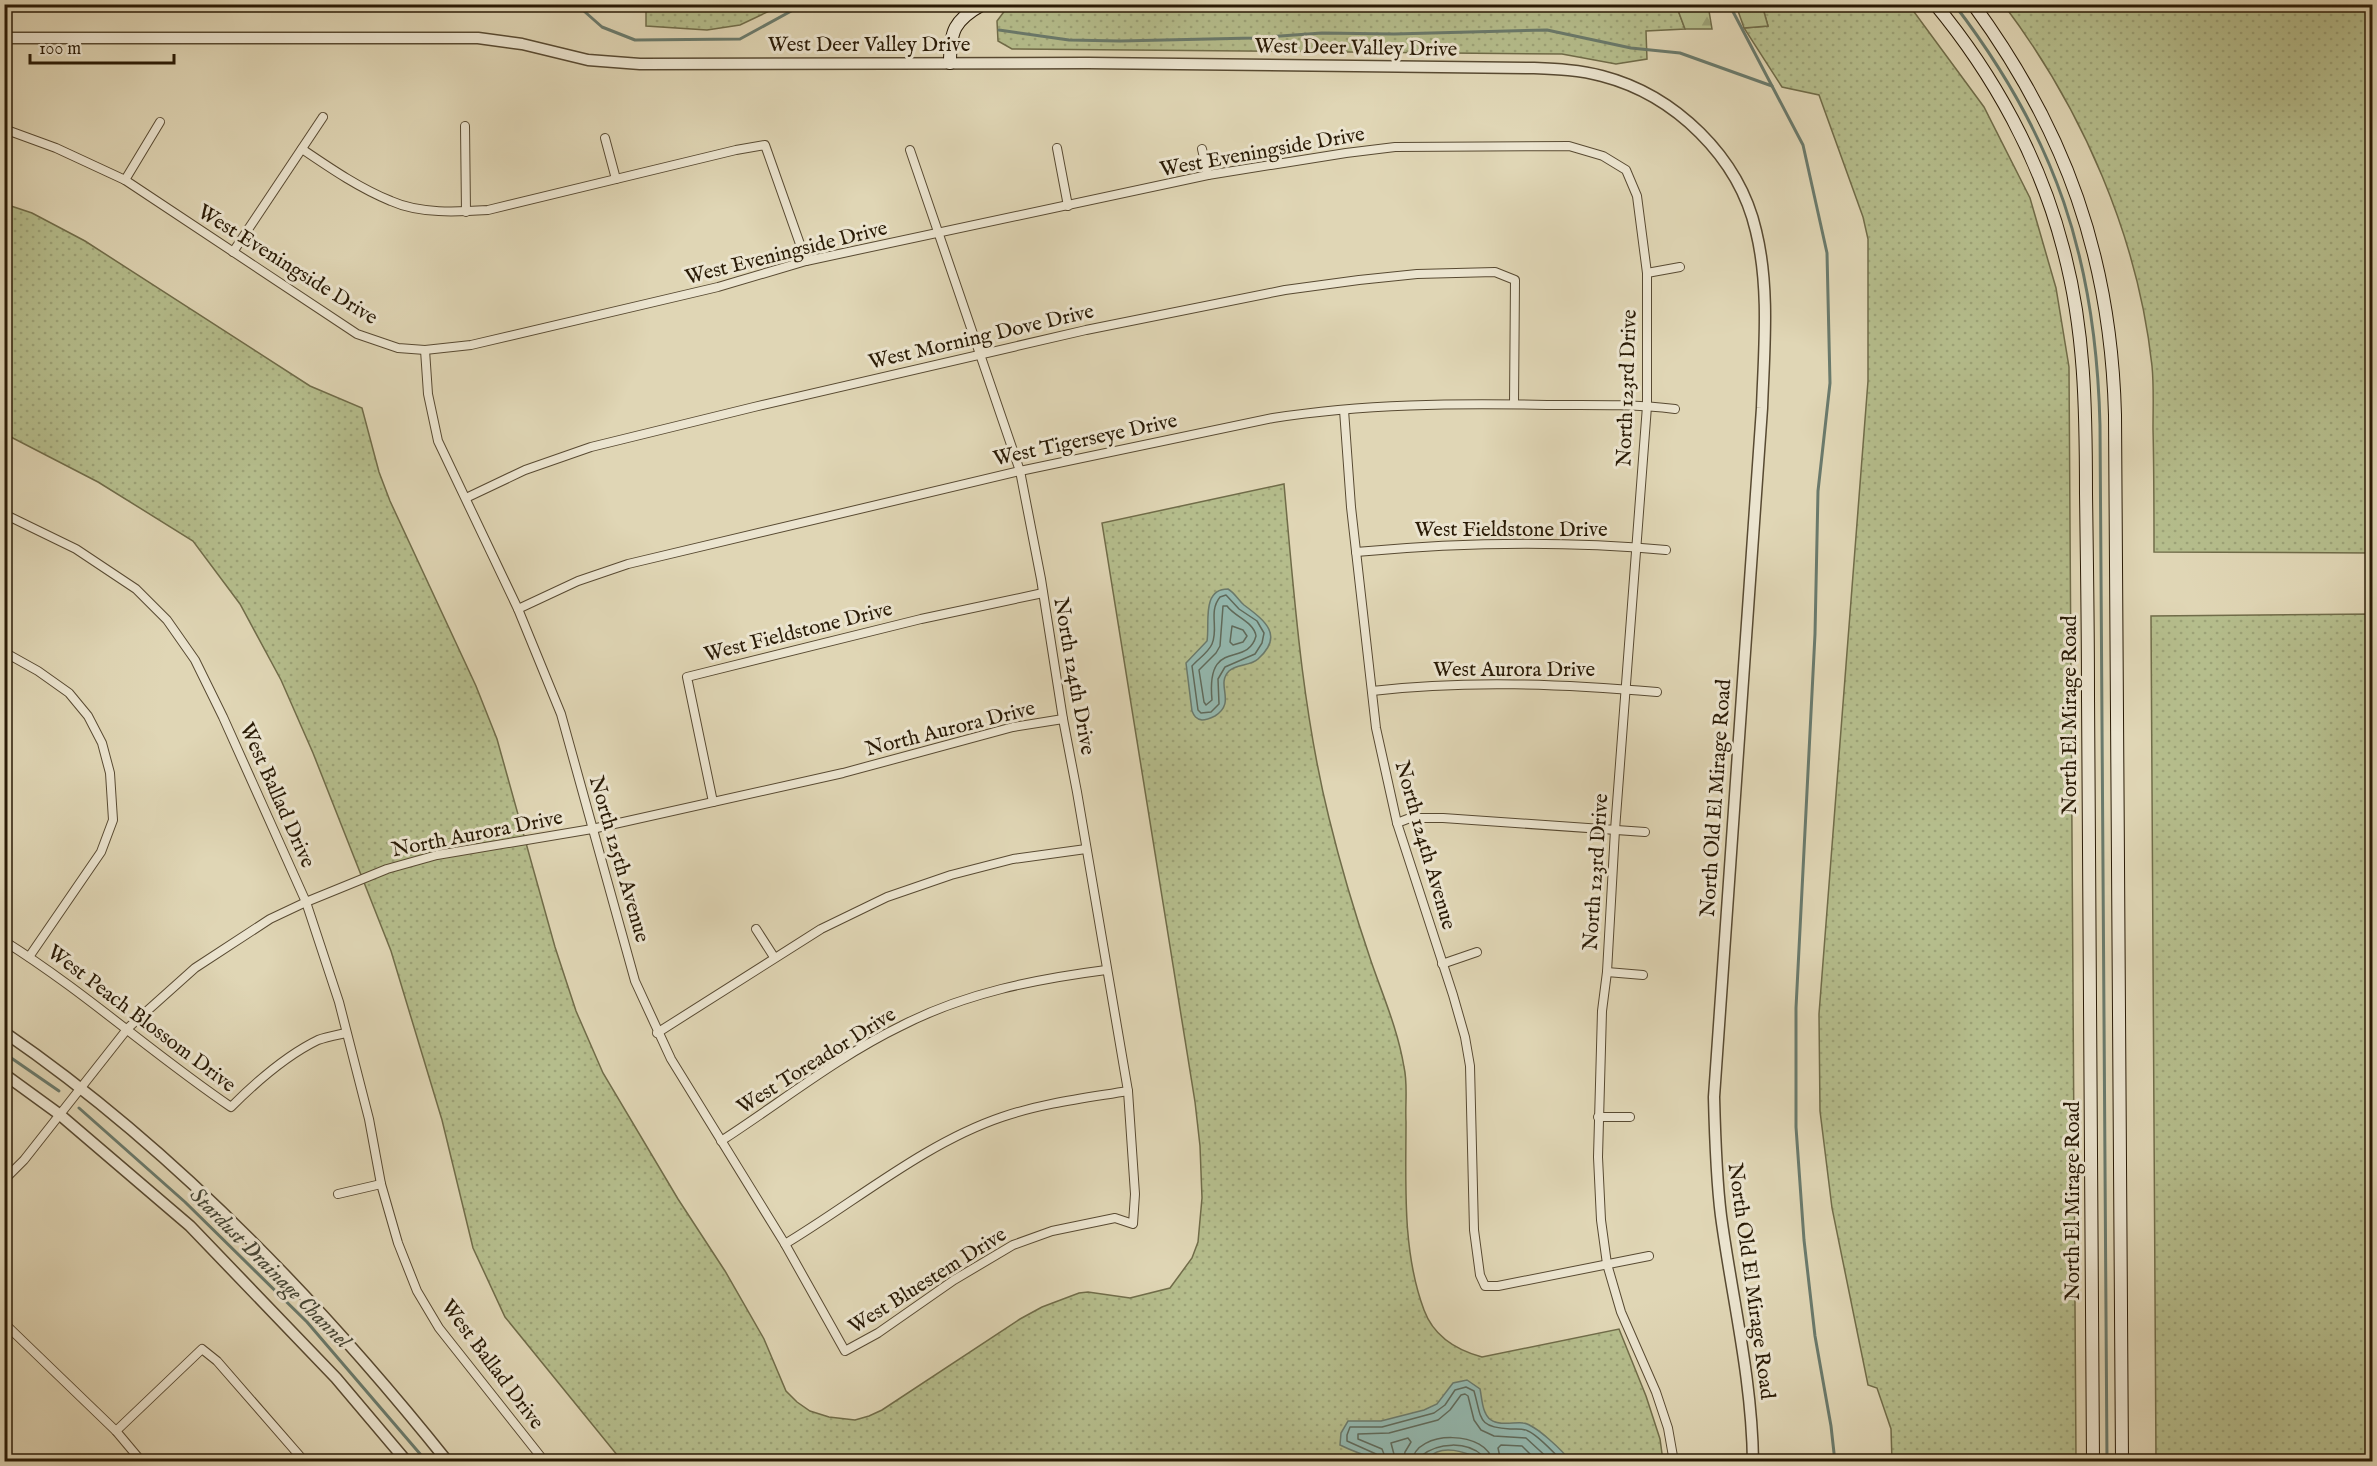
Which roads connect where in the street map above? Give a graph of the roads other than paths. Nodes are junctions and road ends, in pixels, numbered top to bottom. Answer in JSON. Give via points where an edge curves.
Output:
{"nodes":[{"id":1,"x":982,"y":4,"type":"edge"},
{"id":2,"x":1935,"y":4,"type":"edge"},
{"id":3,"x":1972,"y":4,"type":"edge"},
{"id":4,"x":4,"y":38,"type":"edge"},
{"id":5,"x":950,"y":63,"type":"junction"},
{"id":6,"x":323,"y":117,"type":"dead end"},
{"id":7,"x":160,"y":122,"type":"dead end"},
{"id":8,"x":465,"y":126,"type":"dead end"},
{"id":9,"x":4,"y":129,"type":"edge"},
{"id":10,"x":605,"y":138,"type":"dead end"},
{"id":11,"x":1714,"y":147,"type":"joint"},
{"id":12,"x":1057,"y":148,"type":"dead end"},
{"id":13,"x":302,"y":149,"type":"junction"},
{"id":14,"x":1202,"y":149,"type":"dead end"},
{"id":15,"x":910,"y":150,"type":"dead end"},
{"id":16,"x":1626,"y":170,"type":"joint"},
{"id":17,"x":1208,"y":175,"type":"junction"},
{"id":18,"x":616,"y":179,"type":"junction"},
{"id":19,"x":125,"y":180,"type":"junction"},
{"id":20,"x":1068,"y":206,"type":"junction"},
{"id":21,"x":466,"y":212,"type":"junction"},
{"id":22,"x":939,"y":234,"type":"junction"},
{"id":23,"x":233,"y":252,"type":"junction"},
{"id":24,"x":806,"y":261,"type":"junction"},
{"id":25,"x":1680,"y":267,"type":"dead end"},
{"id":26,"x":1647,"y":273,"type":"junction"},
{"id":27,"x":425,"y":350,"type":"junction"},
{"id":28,"x":981,"y":353,"type":"junction"},
{"id":29,"x":1514,"y":404,"type":"junction"},
{"id":30,"x":1647,"y":406,"type":"junction"},
{"id":31,"x":1675,"y":409,"type":"dead end"},
{"id":32,"x":1344,"y":411,"type":"junction"},
{"id":33,"x":1020,"y":471,"type":"junction"},
{"id":34,"x":466,"y":498,"type":"junction"},
{"id":35,"x":4,"y":514,"type":"edge"},
{"id":36,"x":1636,"y":547,"type":"junction"},
{"id":37,"x":1666,"y":550,"type":"dead end"},
{"id":38,"x":1356,"y":552,"type":"junction"},
{"id":39,"x":1043,"y":593,"type":"junction"},
{"id":40,"x":518,"y":609,"type":"junction"},
{"id":41,"x":4,"y":652,"type":"edge"},
{"id":42,"x":1625,"y":690,"type":"junction"},
{"id":43,"x":1372,"y":691,"type":"junction"},
{"id":44,"x":1657,"y":692,"type":"dead end"},
{"id":45,"x":1063,"y":719,"type":"junction"},
{"id":46,"x":713,"y":802,"type":"junction"},
{"id":47,"x":1396,"y":824,"type":"junction"},
{"id":48,"x":592,"y":829,"type":"junction"},
{"id":49,"x":1615,"y":830,"type":"junction"},
{"id":50,"x":1645,"y":832,"type":"dead end"},
{"id":51,"x":1086,"y":849,"type":"junction"},
{"id":52,"x":306,"y":902,"type":"junction"},
{"id":53,"x":756,"y":928,"type":"dead end"},
{"id":54,"x":4,"y":941,"type":"edge"},
{"id":55,"x":1477,"y":952,"type":"dead end"},
{"id":56,"x":29,"y":957,"type":"junction"},
{"id":57,"x":774,"y":957,"type":"junction"},
{"id":58,"x":1442,"y":964,"type":"junction"},
{"id":59,"x":1106,"y":970,"type":"junction"},
{"id":60,"x":1607,"y":972,"type":"junction"},
{"id":61,"x":1643,"y":975,"type":"dead end"},
{"id":62,"x":128,"y":1028,"type":"junction"},
{"id":63,"x":4,"y":1032,"type":"edge"},
{"id":64,"x":346,"y":1033,"type":"junction"},
{"id":65,"x":657,"y":1033,"type":"junction"},
{"id":66,"x":4,"y":1074,"type":"edge"},
{"id":67,"x":79,"y":1090,"type":"junction"},
{"id":68,"x":1128,"y":1091,"type":"junction"},
{"id":69,"x":62,"y":1111,"type":"junction"},
{"id":70,"x":1598,"y":1117,"type":"junction"},
{"id":71,"x":1630,"y":1117,"type":"dead end"},
{"id":72,"x":721,"y":1142,"type":"junction"},
{"id":73,"x":4,"y":1180,"type":"edge"},
{"id":74,"x":381,"y":1184,"type":"junction"},
{"id":75,"x":338,"y":1194,"type":"dead end"},
{"id":76,"x":1133,"y":1224,"type":"joint"},
{"id":77,"x":785,"y":1244,"type":"junction"},
{"id":78,"x":1649,"y":1256,"type":"dead end"},
{"id":79,"x":1607,"y":1264,"type":"junction"},
{"id":80,"x":4,"y":1323,"type":"edge"},
{"id":81,"x":845,"y":1351,"type":"joint"},
{"id":82,"x":116,"y":1431,"type":"junction"},
{"id":83,"x":142,"y":1461,"type":"edge"},
{"id":84,"x":305,"y":1461,"type":"edge"},
{"id":85,"x":407,"y":1461,"type":"edge"},
{"id":86,"x":448,"y":1461,"type":"edge"},
{"id":87,"x":545,"y":1461,"type":"edge"},
{"id":88,"x":1674,"y":1461,"type":"edge"},
{"id":89,"x":1753,"y":1461,"type":"edge"},
{"id":90,"x":2093,"y":1461,"type":"edge"},
{"id":91,"x":2122,"y":1461,"type":"edge"}],
"edges":[{"from":1,"to":5,"type":"main road","via":[[957,22],[951,35]]},
{"from":2,"to":90,"type":"main road","name":"North El Mirage Road","via":[[1993,84],[2041,181],[2063,247],[2083,354],[2088,556]]},
{"from":3,"to":91,"type":"main road","via":[[2033,98],[2068,171],[2095,255],[2112,352]]},
{"from":4,"to":5,"type":"street","name":"West Deer Valley Drive","via":[[478,38],[611,63]]},
{"from":5,"to":11,"type":"street","name":"West Deer Valley Drive","via":[[1569,70],[1602,76],[1644,93],[1677,113]]},
{"from":6,"to":13,"type":"street"},
{"from":7,"to":19,"type":"street"},
{"from":8,"to":21,"type":"street"},
{"from":9,"to":19,"type":"street","name":"West Eveningside Drive"},
{"from":10,"to":18,"type":"street"},
{"from":11,"to":89,"type":"street","name":"North Old El Mirage Road","via":[[1739,186],[1754,222],[1764,301],[1762,408],[1714,1097],[1721,1217],[1748,1385]]},
{"from":12,"to":20,"type":"street"},
{"from":13,"to":21,"type":"street","via":[[392,202]]},
{"from":13,"to":23,"type":"street"},
{"from":14,"to":17,"type":"street"},
{"from":15,"to":22,"type":"street","name":"North 124th Drive"},
{"from":16,"to":17,"type":"street","name":"West Eveningside Drive","via":[[1603,156],[1569,146],[1436,146],[1346,153]]},
{"from":16,"to":26,"type":"street","name":"North 123rd Drive","via":[[1637,196]]},
{"from":17,"to":20,"type":"street","name":"West Eveningside Drive"},
{"from":18,"to":21,"type":"street"},
{"from":18,"to":24,"type":"street","via":[[765,146]]},
{"from":19,"to":23,"type":"street","name":"West Eveningside Drive"},
{"from":20,"to":22,"type":"street","name":"West Eveningside Drive"},
{"from":22,"to":24,"type":"street","name":"West Eveningside Drive"},
{"from":22,"to":28,"type":"street","name":"North 124th Drive"},
{"from":23,"to":27,"type":"street","name":"West Eveningside Drive","via":[[357,334],[398,348]]},
{"from":24,"to":27,"type":"street","name":"West Eveningside Drive","via":[[543,330]]},
{"from":25,"to":26,"type":"street"},
{"from":26,"to":30,"type":"street","name":"North 123rd Drive"},
{"from":27,"to":34,"type":"street","name":"North 125th Avenue","via":[[428,394],[438,441]]},
{"from":28,"to":29,"type":"street","name":"West Morning Dove Drive","via":[[1306,287],[1417,274],[1495,272],[1515,280]]},
{"from":28,"to":33,"type":"street","name":"North 124th Drive"},
{"from":28,"to":34,"type":"street","name":"West Morning Dove Drive","via":[[591,447],[525,470]]},
{"from":29,"to":30,"type":"street","name":"West Tigerseye Drive"},
{"from":29,"to":32,"type":"street","name":"West Tigerseye Drive"},
{"from":30,"to":31,"type":"street","name":"West Tigerseye Drive"},
{"from":30,"to":36,"type":"street","name":"North 123rd Drive"},
{"from":32,"to":33,"type":"street","name":"West Tigerseye Drive","via":[[1273,418]]},
{"from":32,"to":38,"type":"street","name":"North 124th Avenue"},
{"from":33,"to":39,"type":"street","name":"North 124th Drive"},
{"from":33,"to":40,"type":"street","name":"West Tigerseye Drive","via":[[628,564],[578,581]]},
{"from":34,"to":40,"type":"street","name":"North 125th Avenue"},
{"from":35,"to":52,"type":"street","name":"West Ballad Drive","via":[[76,549],[136,589],[167,620],[195,660]]},
{"from":36,"to":37,"type":"street","name":"West Fieldstone Drive"},
{"from":36,"to":38,"type":"street","name":"West Fieldstone Drive","via":[[1465,543]]},
{"from":36,"to":42,"type":"street","name":"North 123rd Drive"},
{"from":38,"to":43,"type":"street","name":"North 124th Avenue"},
{"from":39,"to":45,"type":"street","name":"North 124th Drive"},
{"from":39,"to":46,"type":"street","name":"West Fieldstone Drive","via":[[687,677]]},
{"from":40,"to":48,"type":"street","name":"North 125th Avenue","via":[[561,714]]},
{"from":41,"to":56,"type":"street","via":[[69,693],[102,743],[110,773],[113,820],[101,852]]},
{"from":42,"to":43,"type":"street","name":"West Aurora Drive","via":[[1497,684]]},
{"from":42,"to":44,"type":"street","name":"West Aurora Drive"},
{"from":42,"to":49,"type":"street","name":"North 123rd Drive"},
{"from":43,"to":47,"type":"street","name":"North 124th Avenue"},
{"from":45,"to":46,"type":"street","name":"North Aurora Drive","via":[[1013,727],[843,773]]},
{"from":45,"to":51,"type":"street","name":"North 124th Drive"},
{"from":46,"to":48,"type":"street","name":"North Aurora Drive"},
{"from":47,"to":49,"type":"street","via":[[1410,818],[1443,818]]},
{"from":47,"to":58,"type":"street","name":"North 124th Avenue"},
{"from":48,"to":52,"type":"street","name":"North Aurora Drive","via":[[437,855],[387,869]]},
{"from":48,"to":65,"type":"street","name":"North 125th Avenue","via":[[635,981]]},
{"from":49,"to":50,"type":"street"},
{"from":49,"to":60,"type":"street","name":"North 123rd Drive"},
{"from":51,"to":57,"type":"street","via":[[1013,859],[887,897]]},
{"from":51,"to":59,"type":"street","name":"North 124th Drive"},
{"from":52,"to":62,"type":"street","name":"North Aurora Drive","via":[[270,919],[195,968]]},
{"from":52,"to":64,"type":"street","name":"West Ballad Drive"},
{"from":53,"to":57,"type":"street"},
{"from":54,"to":56,"type":"street","name":"West Peach Blossom Drive"},
{"from":55,"to":58,"type":"street"},
{"from":56,"to":62,"type":"street","name":"West Peach Blossom Drive"},
{"from":57,"to":65,"type":"street"},
{"from":58,"to":79,"type":"street","name":"North 124th Avenue","via":[[1465,1036],[1470,1066],[1474,1230],[1485,1286]]},
{"from":59,"to":68,"type":"street","name":"North 124th Drive"},
{"from":59,"to":72,"type":"street","name":"West Toreador Drive","via":[[1036,980],[967,998],[901,1026],[833,1065]]},
{"from":60,"to":61,"type":"street"},
{"from":60,"to":70,"type":"street","name":"North 123rd Drive"},
{"from":62,"to":64,"type":"street","name":"West Peach Blossom Drive","via":[[197,1085],[231,1107],[256,1082],[318,1040]]},
{"from":62,"to":67,"type":"street","name":"North Aurora Drive"},
{"from":63,"to":67,"type":"street"},
{"from":64,"to":74,"type":"street","name":"West Ballad Drive"},
{"from":65,"to":72,"type":"street","name":"North 125th Avenue"},
{"from":66,"to":69,"type":"street"},
{"from":67,"to":69,"type":"street","name":"North Aurora Drive"},
{"from":67,"to":86,"type":"street","via":[[243,1232],[314,1304]]},
{"from":68,"to":76,"type":"street","name":"North 124th Drive","via":[[1135,1194]]},
{"from":68,"to":77,"type":"street","via":[[1052,1103],[967,1131]]},
{"from":69,"to":73,"type":"street","name":"North Aurora Drive"},
{"from":69,"to":85,"type":"street","via":[[190,1226],[336,1378]]},
{"from":70,"to":71,"type":"street"},
{"from":70,"to":79,"type":"street","name":"North 123rd Drive","via":[[1601,1220]]},
{"from":72,"to":77,"type":"street","name":"North 125th Avenue"},
{"from":74,"to":75,"type":"street"},
{"from":74,"to":87,"type":"street","name":"West Ballad Drive","via":[[398,1243],[439,1328]]},
{"from":76,"to":81,"type":"street","name":"West Bluestem Drive","via":[[1115,1218],[1052,1231],[1013,1245]]},
{"from":77,"to":81,"type":"street","name":"North 125th Avenue"},
{"from":78,"to":79,"type":"street"},
{"from":79,"to":88,"type":"street","name":"North 123rd Drive","via":[[1621,1312],[1656,1392]]},
{"from":80,"to":82,"type":"street"},
{"from":82,"to":83,"type":"street"},
{"from":82,"to":84,"type":"street","via":[[202,1349]]}]}
